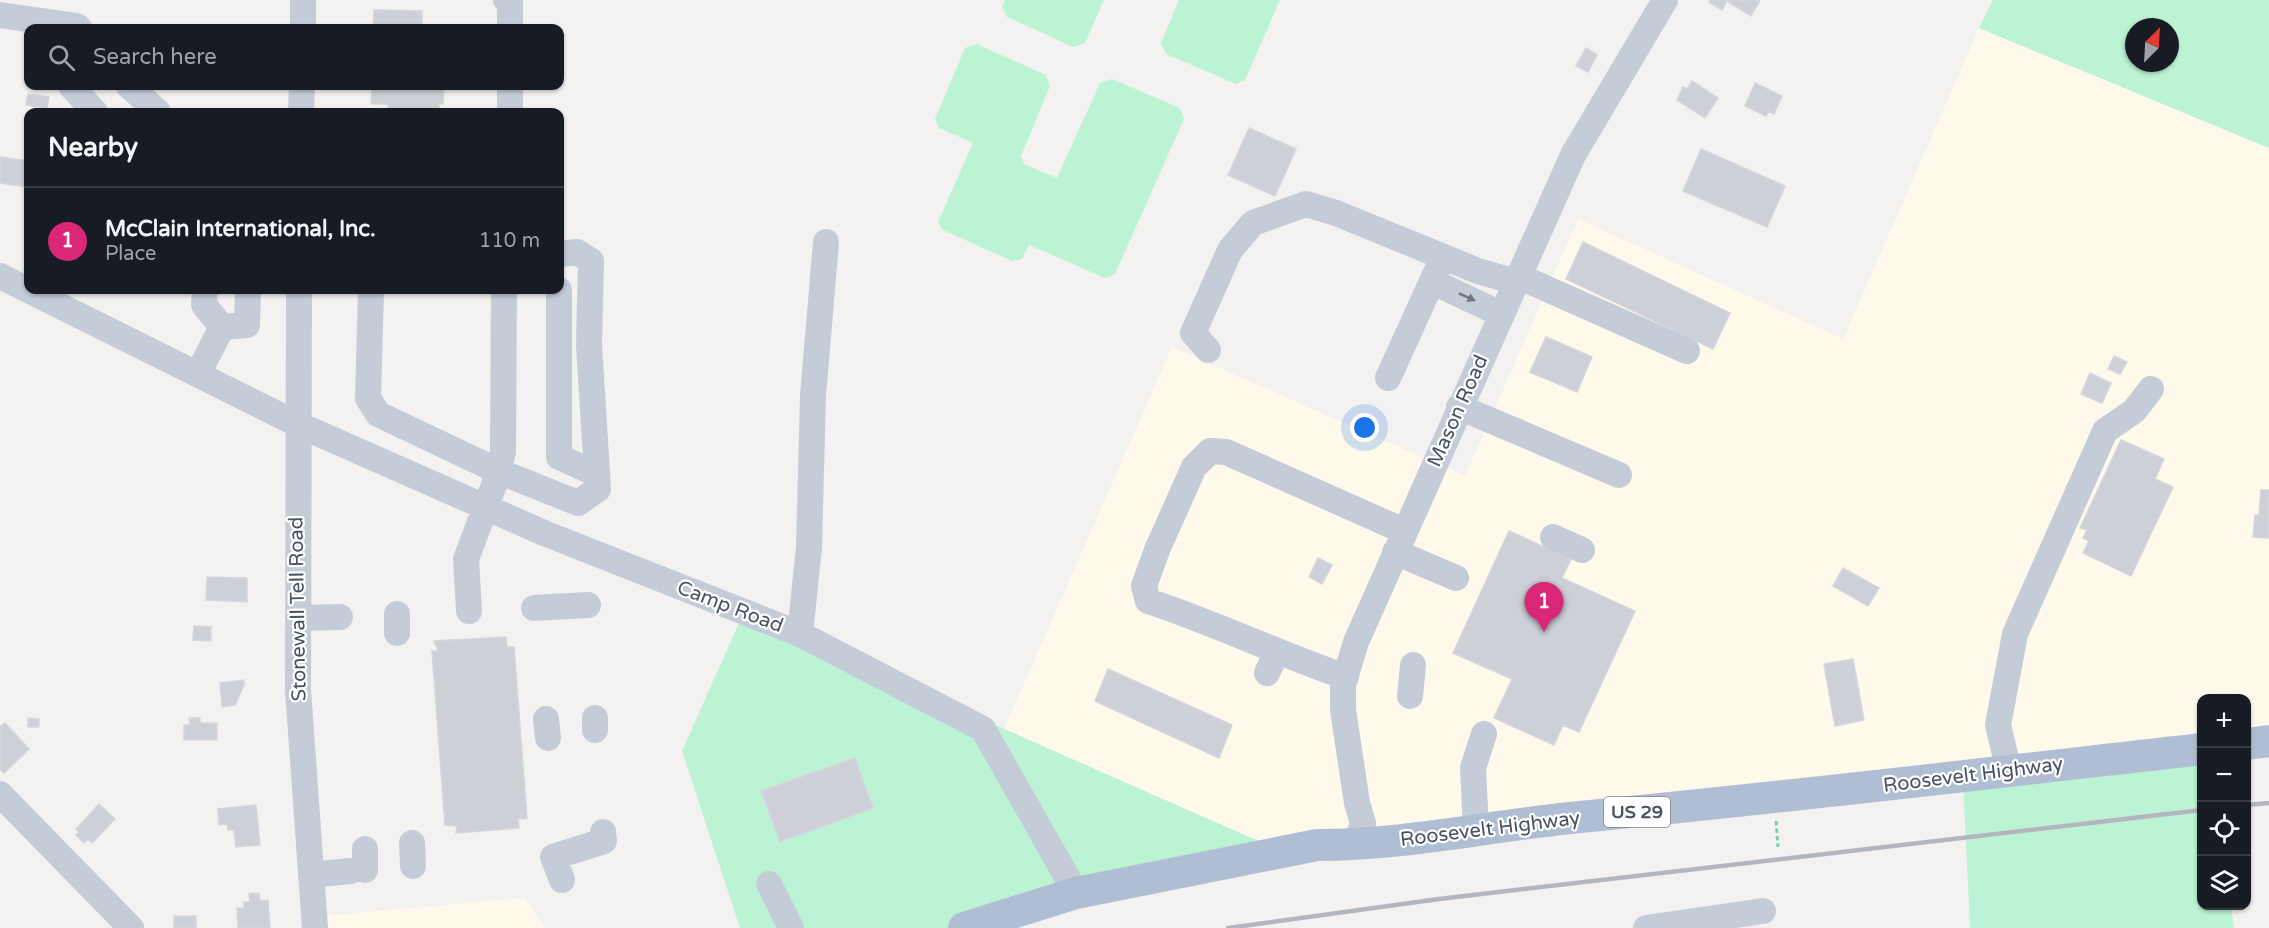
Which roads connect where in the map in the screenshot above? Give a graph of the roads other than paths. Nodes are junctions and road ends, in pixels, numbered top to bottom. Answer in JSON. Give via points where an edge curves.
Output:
{"nodes":[{"id":1,"x":303,"y":0,"type":"edge"},
{"id":2,"x":1665,"y":0,"type":"edge"},
{"id":3,"x":509,"y":1,"type":"edge"},
{"id":4,"x":0,"y":15,"type":"edge"},
{"id":5,"x":53,"y":24,"type":"edge"},
{"id":6,"x":303,"y":24,"type":"edge"},
{"id":7,"x":510,"y":24,"type":"edge"},
{"id":8,"x":75,"y":90,"type":"edge"},
{"id":9,"x":133,"y":90,"type":"edge"},
{"id":10,"x":302,"y":90,"type":"edge"},
{"id":11,"x":510,"y":90,"type":"edge"},
{"id":12,"x":92,"y":108,"type":"edge"},
{"id":13,"x":154,"y":108,"type":"edge"},
{"id":14,"x":302,"y":108,"type":"edge"},
{"id":15,"x":510,"y":108,"type":"edge"},
{"id":16,"x":826,"y":242,"type":"dead end"},
{"id":17,"x":564,"y":254,"type":"edge"},
{"id":18,"x":1443,"y":257,"type":"junction"},
{"id":19,"x":0,"y":276,"type":"edge"},
{"id":20,"x":1517,"y":279,"type":"junction"},
{"id":21,"x":1433,"y":282,"type":"junction"},
{"id":22,"x":24,"y":288,"type":"edge"},
{"id":23,"x":36,"y":294,"type":"edge"},
{"id":24,"x":205,"y":294,"type":"edge"},
{"id":25,"x":248,"y":294,"type":"edge"},
{"id":26,"x":299,"y":294,"type":"edge"},
{"id":27,"x":371,"y":294,"type":"edge"},
{"id":28,"x":504,"y":294,"type":"edge"},
{"id":29,"x":559,"y":294,"type":"edge"},
{"id":30,"x":1501,"y":314,"type":"junction"},
{"id":31,"x":222,"y":327,"type":"junction"},
{"id":32,"x":1208,"y":350,"type":"dead end"},
{"id":33,"x":1687,"y":351,"type":"dead end"},
{"id":34,"x":198,"y":374,"type":"junction"},
{"id":35,"x":1388,"y":378,"type":"dead end"},
{"id":36,"x":2151,"y":389,"type":"dead end"},
{"id":37,"x":1459,"y":407,"type":"junction"},
{"id":38,"x":297,"y":424,"type":"junction"},
{"id":39,"x":498,"y":471,"type":"junction"},
{"id":40,"x":597,"y":474,"type":"junction"},
{"id":41,"x":1618,"y":475,"type":"dead end"},
{"id":42,"x":486,"y":508,"type":"junction"},
{"id":43,"x":1552,"y":537,"type":"dead end"},
{"id":44,"x":1400,"y":542,"type":"junction"},
{"id":45,"x":1582,"y":550,"type":"dead end"},
{"id":46,"x":1456,"y":578,"type":"dead end"},
{"id":47,"x":588,"y":605,"type":"dead end"},
{"id":48,"x":469,"y":611,"type":"dead end"},
{"id":49,"x":538,"y":613,"type":"dead end"},
{"id":50,"x":298,"y":618,"type":"junction"},
{"id":51,"x":347,"y":622,"type":"dead end"},
{"id":52,"x":800,"y":634,"type":"junction"},
{"id":53,"x":1413,"y":664,"type":"dead end"},
{"id":54,"x":1346,"y":677,"type":"junction"},
{"id":55,"x":1410,"y":696,"type":"dead end"},
{"id":56,"x":1484,"y":734,"type":"dead end"},
{"id":57,"x":2269,"y":741,"type":"edge"},
{"id":58,"x":2251,"y":743,"type":"edge"},
{"id":59,"x":2197,"y":750,"type":"edge"},
{"id":60,"x":2009,"y":771,"type":"junction"},
{"id":61,"x":0,"y":794,"type":"edge"},
{"id":62,"x":1476,"y":830,"type":"junction"},
{"id":63,"x":603,"y":832,"type":"dead end"},
{"id":64,"x":1356,"y":845,"type":"junction"},
{"id":65,"x":560,"y":856,"type":"dead end"},
{"id":66,"x":360,"y":863,"type":"dead end"},
{"id":67,"x":311,"y":876,"type":"junction"},
{"id":68,"x":769,"y":884,"type":"dead end"},
{"id":69,"x":1076,"y":893,"type":"junction"},
{"id":70,"x":1763,"y":911,"type":"dead end"},
{"id":71,"x":131,"y":928,"type":"edge"},
{"id":72,"x":315,"y":928,"type":"edge"},
{"id":73,"x":791,"y":928,"type":"edge"},
{"id":74,"x":964,"y":928,"type":"edge"},
{"id":75,"x":1646,"y":928,"type":"edge"}],
"edges":[{"from":1,"to":6,"type":"street"},
{"from":2,"to":20,"type":"street","name":"Mason Road","via":[[1573,155]]},
{"from":3,"to":7,"type":"street"},
{"from":4,"to":5,"type":"street"},
{"from":8,"to":12,"type":"street"},
{"from":9,"to":13,"type":"street"},
{"from":10,"to":14,"type":"street"},
{"from":11,"to":15,"type":"street"},
{"from":16,"to":52,"type":"street","via":[[813,396],[809,547]]},
{"from":17,"to":40,"type":"street","via":[[577,252],[591,261],[589,345]]},
{"from":18,"to":20,"type":"street","via":[[1478,272]]},
{"from":18,"to":21,"type":"street"},
{"from":18,"to":32,"type":"street","via":[[1306,204],[1253,223],[1230,250],[1193,333]]},
{"from":19,"to":22,"type":"street","name":"Camp Road"},
{"from":20,"to":30,"type":"street","name":"Mason Road"},
{"from":20,"to":33,"type":"street"},
{"from":21,"to":30,"type":"street","one_way":true},
{"from":21,"to":35,"type":"street"},
{"from":23,"to":34,"type":"street","name":"Camp Road"},
{"from":24,"to":31,"type":"street","via":[[204,305]]},
{"from":25,"to":31,"type":"street","via":[[247,325]]},
{"from":26,"to":38,"type":"street","name":"Stonewall Tell Road"},
{"from":27,"to":39,"type":"street","via":[[368,398],[378,414]]},
{"from":28,"to":39,"type":"street","via":[[503,452]]},
{"from":29,"to":40,"type":"street","via":[[559,457]]},
{"from":30,"to":37,"type":"street","name":"Mason Road"},
{"from":31,"to":34,"type":"street"},
{"from":34,"to":38,"type":"street","name":"Camp Road"},
{"from":36,"to":60,"type":"street","via":[[2134,411],[2105,431],[2015,634],[1998,725]]},
{"from":37,"to":41,"type":"street"},
{"from":37,"to":44,"type":"street","name":"Mason Road"},
{"from":38,"to":42,"type":"street","name":"Camp Road"},
{"from":38,"to":50,"type":"street","name":"Stonewall Tell Road"},
{"from":39,"to":40,"type":"street","via":[[578,503],[598,489]]},
{"from":39,"to":42,"type":"street"},
{"from":42,"to":48,"type":"street","via":[[466,559]]},
{"from":42,"to":52,"type":"street","name":"Camp Road"},
{"from":43,"to":45,"type":"street"},
{"from":44,"to":46,"type":"street"},
{"from":44,"to":54,"type":"street","name":"Mason Road","via":[[1356,642]]},
{"from":44,"to":54,"type":"street","via":[[1242,459],[1210,451],[1194,467],[1157,550],[1144,586],[1148,601],[1194,616],[1272,662]]},
{"from":47,"to":49,"type":"street"},
{"from":50,"to":51,"type":"street"},
{"from":50,"to":67,"type":"street","name":"Stonewall Tell Road","via":[[298,690]]},
{"from":52,"to":69,"type":"street","name":"Camp Road","via":[[983,729]]},
{"from":53,"to":55,"type":"street"},
{"from":54,"to":64,"type":"street","name":"Mason Road","via":[[1343,710],[1363,823]]},
{"from":56,"to":62,"type":"street","via":[[1473,768]]},
{"from":57,"to":58,"type":"main road"},
{"from":59,"to":60,"type":"main road","name":"Roosevelt Highway","number":"US 29"},
{"from":60,"to":62,"type":"main road","name":"Roosevelt Highway","number":"US 29"},
{"from":61,"to":71,"type":"street"},
{"from":62,"to":64,"type":"main road","name":"Roosevelt Highway","number":"US 29"},
{"from":63,"to":65,"type":"street","via":[[604,841]]},
{"from":64,"to":69,"type":"main road","name":"Roosevelt Highway","number":"US 29","via":[[1290,849]]},
{"from":66,"to":67,"type":"street"},
{"from":67,"to":72,"type":"street","name":"Stonewall Tell Road"},
{"from":68,"to":73,"type":"street"},
{"from":69,"to":74,"type":"main road","name":"Roosevelt Highway","number":"US 29"},
{"from":70,"to":75,"type":"street"}]}
